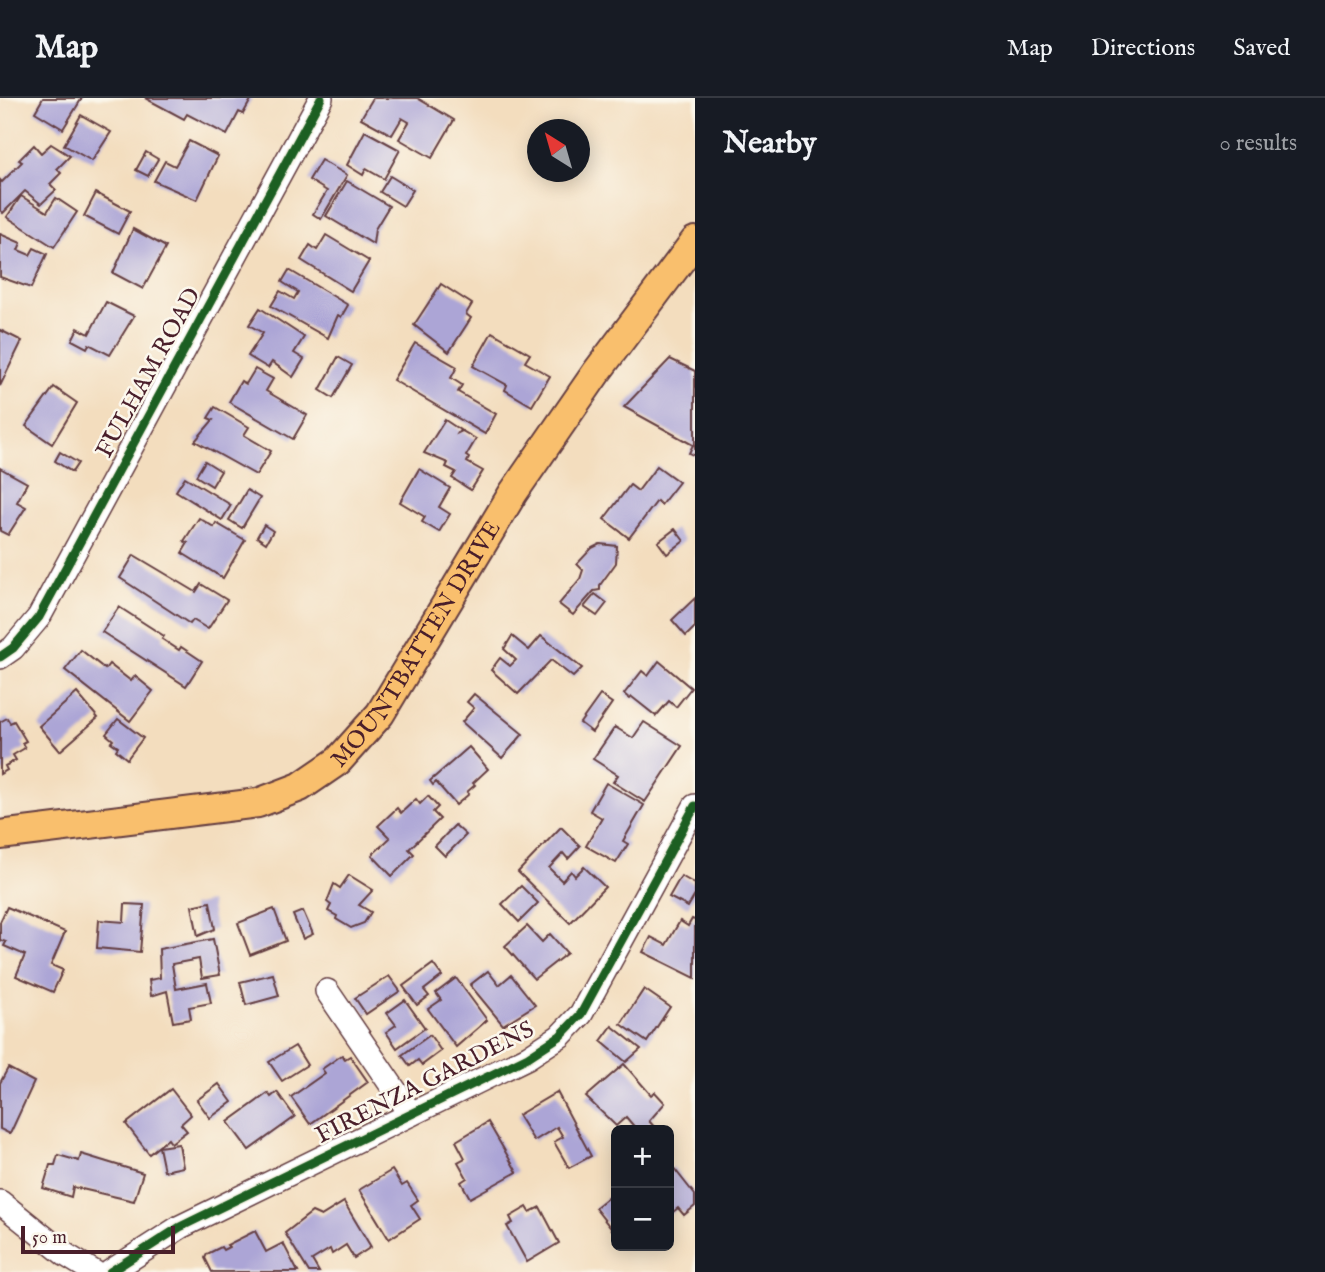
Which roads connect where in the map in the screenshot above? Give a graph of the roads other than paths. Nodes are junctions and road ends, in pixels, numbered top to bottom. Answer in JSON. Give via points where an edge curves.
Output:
{"nodes":[{"id":1,"x":321,"y":98,"type":"edge"},
{"id":2,"x":695,"y":241,"type":"edge"},
{"id":3,"x":0,"y":657,"type":"edge"},
{"id":4,"x":695,"y":806,"type":"edge"},
{"id":5,"x":0,"y":835,"type":"edge"},
{"id":6,"x":327,"y":991,"type":"dead end"},
{"id":7,"x":411,"y":1114,"type":"junction"},
{"id":8,"x":0,"y":1202,"type":"edge"},
{"id":9,"x":94,"y":1272,"type":"edge"},
{"id":10,"x":110,"y":1272,"type":"edge"}],
"edges":[{"from":1,"to":3,"type":"street","name":"FULHAM ROAD","via":[[39,617]]},
{"from":2,"to":5,"type":"main road","name":"MOUNTBATTEN DRIVE","via":[[513,493],[380,714],[338,761],[300,787],[258,803]]},
{"from":4,"to":7,"type":"street","name":"FIRENZA GARDENS","via":[[581,1014],[561,1036]]},
{"from":6,"to":7,"type":"street"},
{"from":7,"to":10,"type":"street","name":"FIRENZA GARDENS","via":[[180,1227]]},
{"from":8,"to":9,"type":"street"}]}
